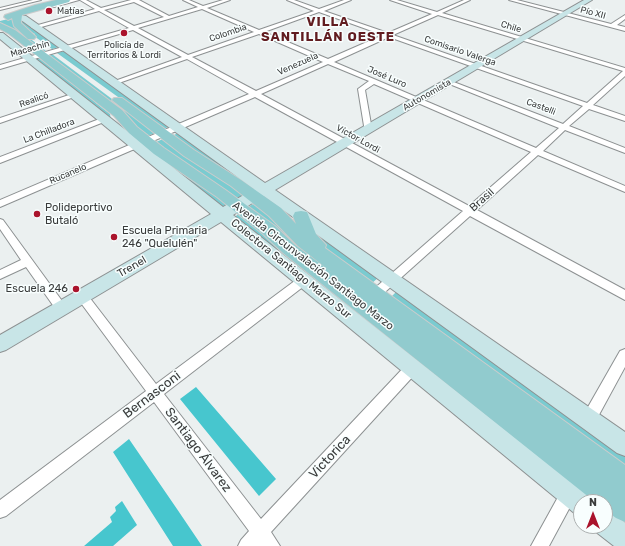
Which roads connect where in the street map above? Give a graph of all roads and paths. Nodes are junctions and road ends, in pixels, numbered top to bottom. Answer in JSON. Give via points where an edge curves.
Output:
{"nodes":[{"id":1,"x":39,"y":0,"type":"edge"},
{"id":2,"x":56,"y":0,"type":"edge"},
{"id":3,"x":66,"y":0,"type":"edge"},
{"id":4,"x":78,"y":0,"type":"edge"},
{"id":5,"x":82,"y":0,"type":"edge"},
{"id":6,"x":136,"y":0,"type":"edge"},
{"id":7,"x":185,"y":0,"type":"edge"},
{"id":8,"x":228,"y":0,"type":"edge"},
{"id":9,"x":289,"y":0,"type":"edge"},
{"id":10,"x":348,"y":0,"type":"edge"},
{"id":11,"x":392,"y":0,"type":"edge"},
{"id":12,"x":408,"y":0,"type":"edge"},
{"id":13,"x":468,"y":0,"type":"edge"},
{"id":14,"x":511,"y":0,"type":"edge"},
{"id":15,"x":589,"y":0,"type":"edge"},
{"id":16,"x":401,"y":3,"type":"junction"},
{"id":17,"x":203,"y":8,"type":"junction"},
{"id":18,"x":100,"y":10,"type":"junction"},
{"id":19,"x":319,"y":10,"type":"junction"},
{"id":20,"x":12,"y":12,"type":"edge"},
{"id":21,"x":437,"y":14,"type":"junction"},
{"id":22,"x":566,"y":14,"type":"junction"},
{"id":23,"x":625,"y":17,"type":"edge"},
{"id":24,"x":169,"y":18,"type":"junction"},
{"id":25,"x":0,"y":20,"type":"edge"},
{"id":26,"x":612,"y":26,"type":"junction"},
{"id":27,"x":34,"y":27,"type":"junction"},
{"id":28,"x":133,"y":28,"type":"junction"},
{"id":29,"x":625,"y":29,"type":"edge"},
{"id":30,"x":259,"y":32,"type":"junction"},
{"id":31,"x":0,"y":33,"type":"edge"},
{"id":32,"x":388,"y":35,"type":"junction"},
{"id":33,"x":522,"y":39,"type":"junction"},
{"id":34,"x":53,"y":52,"type":"junction"},
{"id":35,"x":187,"y":57,"type":"junction"},
{"id":36,"x":29,"y":58,"type":"junction"},
{"id":37,"x":329,"y":62,"type":"junction"},
{"id":38,"x":476,"y":66,"type":"junction"},
{"id":39,"x":0,"y":67,"type":"edge"},
{"id":40,"x":625,"y":72,"type":"edge"},
{"id":41,"x":374,"y":81,"type":"junction"},
{"id":42,"x":449,"y":82,"type":"junction"},
{"id":43,"x":114,"y":83,"type":"junction"},
{"id":44,"x":255,"y":94,"type":"junction"},
{"id":45,"x":75,"y":95,"type":"junction"},
{"id":46,"x":95,"y":95,"type":"junction"},
{"id":47,"x":419,"y":100,"type":"junction"},
{"id":48,"x":588,"y":106,"type":"junction"},
{"id":49,"x":625,"y":119,"type":"edge"},
{"id":50,"x":0,"y":121,"type":"edge"},
{"id":51,"x":110,"y":124,"type":"junction"},
{"id":52,"x":564,"y":127,"type":"junction"},
{"id":53,"x":178,"y":128,"type":"junction"},
{"id":54,"x":368,"y":130,"type":"junction"},
{"id":55,"x":164,"y":134,"type":"junction"},
{"id":56,"x":141,"y":143,"type":"junction"},
{"id":57,"x":346,"y":143,"type":"junction"},
{"id":58,"x":537,"y":151,"type":"junction"},
{"id":59,"x":625,"y":151,"type":"edge"},
{"id":60,"x":0,"y":160,"type":"edge"},
{"id":61,"x":625,"y":189,"type":"edge"},
{"id":62,"x":260,"y":193,"type":"junction"},
{"id":63,"x":0,"y":204,"type":"edge"},
{"id":64,"x":230,"y":210,"type":"junction"},
{"id":65,"x":470,"y":211,"type":"junction"},
{"id":66,"x":301,"y":216,"type":"junction"},
{"id":67,"x":0,"y":222,"type":"edge"},
{"id":68,"x":28,"y":261,"type":"junction"},
{"id":69,"x":0,"y":275,"type":"edge"},
{"id":70,"x":304,"y":280,"type":"junction"},
{"id":71,"x":392,"y":280,"type":"junction"},
{"id":72,"x":366,"y":295,"type":"junction"},
{"id":73,"x":625,"y":295,"type":"edge"},
{"id":74,"x":82,"y":296,"type":"junction"},
{"id":75,"x":331,"y":302,"type":"junction"},
{"id":76,"x":61,"y":308,"type":"junction"},
{"id":77,"x":0,"y":344,"type":"edge"},
{"id":78,"x":625,"y":355,"type":"edge"},
{"id":79,"x":412,"y":368,"type":"junction"},
{"id":80,"x":155,"y":393,"type":"junction"},
{"id":81,"x":589,"y":419,"type":"junction"},
{"id":82,"x":625,"y":445,"type":"edge"},
{"id":83,"x":625,"y":482,"type":"edge"},
{"id":84,"x":573,"y":497,"type":"edge"},
{"id":85,"x":573,"y":502,"type":"edge"},
{"id":86,"x":625,"y":509,"type":"edge"},
{"id":87,"x":0,"y":510,"type":"edge"},
{"id":88,"x":613,"y":529,"type":"edge"},
{"id":89,"x":260,"y":532,"type":"junction"},
{"id":90,"x":625,"y":539,"type":"edge"},
{"id":91,"x":247,"y":546,"type":"edge"},
{"id":92,"x":271,"y":546,"type":"edge"},
{"id":93,"x":540,"y":546,"type":"edge"}],
"edges":[{"from":1,"to":20,"type":"street"},
{"from":2,"to":20,"type":"main road"},
{"from":3,"to":20,"type":"main road"},
{"from":4,"to":20,"type":"street"},
{"from":5,"to":18,"type":"street","name":"Víctor Lordi"},
{"from":6,"to":18,"type":"street"},
{"from":6,"to":24,"type":"street"},
{"from":7,"to":17,"type":"street","name":"José Luro"},
{"from":8,"to":17,"type":"street","name":"Macachín"},
{"from":9,"to":19,"type":"street","name":"Comisario Valerga"},
{"from":10,"to":19,"type":"street","name":"Colombia"},
{"from":11,"to":16,"type":"street","name":"Chile"},
{"from":12,"to":16,"type":"street"},
{"from":13,"to":21,"type":"street","name":"Venezuela"},
{"from":14,"to":22,"type":"street","name":"Pío XII"},
{"from":15,"to":22,"type":"street","name":"Autonomista"},
{"from":16,"to":21,"type":"street","name":"Chile"},
{"from":17,"to":24,"type":"street","name":"Macachín"},
{"from":17,"to":30,"type":"street","name":"José Luro"},
{"from":18,"to":27,"type":"street"},
{"from":18,"to":28,"type":"street","name":"Víctor Lordi"},
{"from":19,"to":30,"type":"street","name":"Colombia"},
{"from":19,"to":32,"type":"street","name":"Comisario Valerga"},
{"from":20,"to":25,"type":"main road"},
{"from":20,"to":27,"type":"street"},
{"from":20,"to":34,"type":"main road","name":"Avenida Circunvalación Santiago Marzo","via":[[19,27]]},
{"from":21,"to":32,"type":"street","name":"Venezuela"},
{"from":21,"to":33,"type":"street","name":"Chile"},
{"from":22,"to":26,"type":"street","name":"Pío XII"},
{"from":22,"to":33,"type":"street","name":"Autonomista"},
{"from":23,"to":26,"type":"street"},
{"from":24,"to":28,"type":"street","name":"Macachín"},
{"from":26,"to":29,"type":"street","name":"Pío XII"},
{"from":27,"to":34,"type":"street"},
{"from":28,"to":34,"type":"street","name":"Macachín"},
{"from":28,"to":35,"type":"street","name":"Víctor Lordi"},
{"from":30,"to":35,"type":"street","name":"Colombia"},
{"from":30,"to":37,"type":"street","name":"José Luro"},
{"from":31,"to":34,"type":"main road","name":"Avenida Circunvalación Santiago Marzo","via":[[12,32]]},
{"from":31,"to":36,"type":"street"},
{"from":32,"to":37,"type":"street","name":"Venezuela"},
{"from":32,"to":38,"type":"street","name":"Comisario Valerga"},
{"from":33,"to":38,"type":"street","name":"Autonomista"},
{"from":33,"to":40,"type":"street","name":"Chile"},
{"from":34,"to":36,"type":"street","name":"Macachín"},
{"from":34,"to":43,"type":"street"},
{"from":34,"to":46,"type":"main road","name":"Avenida Circunvalación Santiago Marzo"},
{"from":34,"to":55,"type":"main road","name":"Avenida Circunvalación Santiago Marzo"},
{"from":35,"to":43,"type":"street","name":"Colombia"},
{"from":35,"to":44,"type":"street","name":"Víctor Lordi"},
{"from":36,"to":39,"type":"street","name":"Macachín"},
{"from":36,"to":45,"type":"street"},
{"from":37,"to":41,"type":"street","name":"José Luro"},
{"from":37,"to":44,"type":"street","name":"Venezuela"},
{"from":38,"to":42,"type":"street","name":"Autonomista"},
{"from":38,"to":48,"type":"street","name":"Comisario Valerga"},
{"from":40,"to":48,"type":"street","name":"Brasil"},
{"from":41,"to":47,"type":"street","name":"José Luro"},
{"from":41,"to":54,"type":"street","via":[[361,89]]},
{"from":42,"to":47,"type":"street","name":"Autonomista"},
{"from":42,"to":52,"type":"street","name":"Castelli"},
{"from":43,"to":53,"type":"street"},
{"from":44,"to":53,"type":"street","name":"Venezuela"},
{"from":44,"to":57,"type":"street","name":"Víctor Lordi"},
{"from":45,"to":50,"type":"street","name":"Realicó"},
{"from":45,"to":51,"type":"street"},
{"from":46,"to":51,"type":"main road","via":[[113,114]]},
{"from":46,"to":56,"type":"main road","name":"Avenida Circunvalación Santiago Marzo","via":[[120,114]]},
{"from":47,"to":54,"type":"street","name":"Autonomista"},
{"from":47,"to":58,"type":"street","name":"José Luro"},
{"from":48,"to":49,"type":"street","name":"Comisario Valerga"},
{"from":48,"to":52,"type":"street","name":"Brasil"},
{"from":51,"to":56,"type":"street"},
{"from":51,"to":60,"type":"street","name":"La Chilladora"},
{"from":52,"to":58,"type":"street","name":"Brasil"},
{"from":52,"to":59,"type":"street","name":"Castelli"},
{"from":53,"to":55,"type":"street","name":"Venezuela"},
{"from":53,"to":62,"type":"street"},
{"from":54,"to":57,"type":"street","name":"Autonomista"},
{"from":55,"to":56,"type":"street","name":"Venezuela"},
{"from":55,"to":62,"type":"main road","name":"Avenida Circunvalación Santiago Marzo","via":[[189,153]]},
{"from":56,"to":63,"type":"street","name":"Rucanelo"},
{"from":56,"to":64,"type":"main road","name":"Avenida Circunvalación Santiago Marzo","via":[[211,186]]},
{"from":57,"to":62,"type":"street","name":"Autonomista"},
{"from":57,"to":65,"type":"street","name":"Víctor Lordi"},
{"from":58,"to":61,"type":"street","name":"José Luro"},
{"from":58,"to":65,"type":"street","name":"Brasil"},
{"from":62,"to":64,"type":"street","name":"Trenel"},
{"from":62,"to":66,"type":"street"},
{"from":62,"to":72,"type":"main road","name":"Avenida Circunvalación Santiago Marzo","via":[[301,240]]},
{"from":64,"to":70,"type":"street","name":"Colectora Santiago Marzo Sur"},
{"from":64,"to":72,"type":"main road","name":"Avenida Circunvalación Santiago Marzo","via":[[269,230],[289,249]]},
{"from":64,"to":74,"type":"street","name":"Trenel"},
{"from":65,"to":71,"type":"street","name":"Brasil"},
{"from":65,"to":73,"type":"street","name":"Víctor Lordi"},
{"from":66,"to":71,"type":"street"},
{"from":66,"to":72,"type":"main road","via":[[311,240],[347,267]]},
{"from":67,"to":68,"type":"street"},
{"from":68,"to":69,"type":"street"},
{"from":68,"to":76,"type":"street"},
{"from":70,"to":75,"type":"street","name":"Colectora Santiago Marzo Sur"},
{"from":70,"to":80,"type":"street","name":"Bernasconi"},
{"from":71,"to":72,"type":"street","name":"Brasil"},
{"from":71,"to":81,"type":"street"},
{"from":72,"to":75,"type":"street","via":[[349,308]]},
{"from":72,"to":83,"type":"main road","name":"Avenida Circunvalación Santiago Marzo"},
{"from":72,"to":86,"type":"main road","name":"Avenida Circunvalación Santiago Marzo"},
{"from":74,"to":76,"type":"street","name":"Trenel"},
{"from":74,"to":80,"type":"street","name":"Santiago Álvarez"},
{"from":75,"to":79,"type":"street","name":"Colectora Santiago Marzo Sur"},
{"from":76,"to":77,"type":"street","name":"Trenel"},
{"from":78,"to":81,"type":"street"},
{"from":79,"to":84,"type":"street","name":"Colectora Santiago Marzo Sur"},
{"from":79,"to":89,"type":"street","name":"Victorica"},
{"from":80,"to":87,"type":"street","name":"Bernasconi"},
{"from":80,"to":89,"type":"street","name":"Santiago Álvarez"},
{"from":81,"to":82,"type":"street"},
{"from":85,"to":93,"type":"street"},
{"from":88,"to":90,"type":"street"},
{"from":89,"to":91,"type":"street","name":"Victorica"},
{"from":89,"to":92,"type":"street","name":"Santiago Álvarez"}]}
